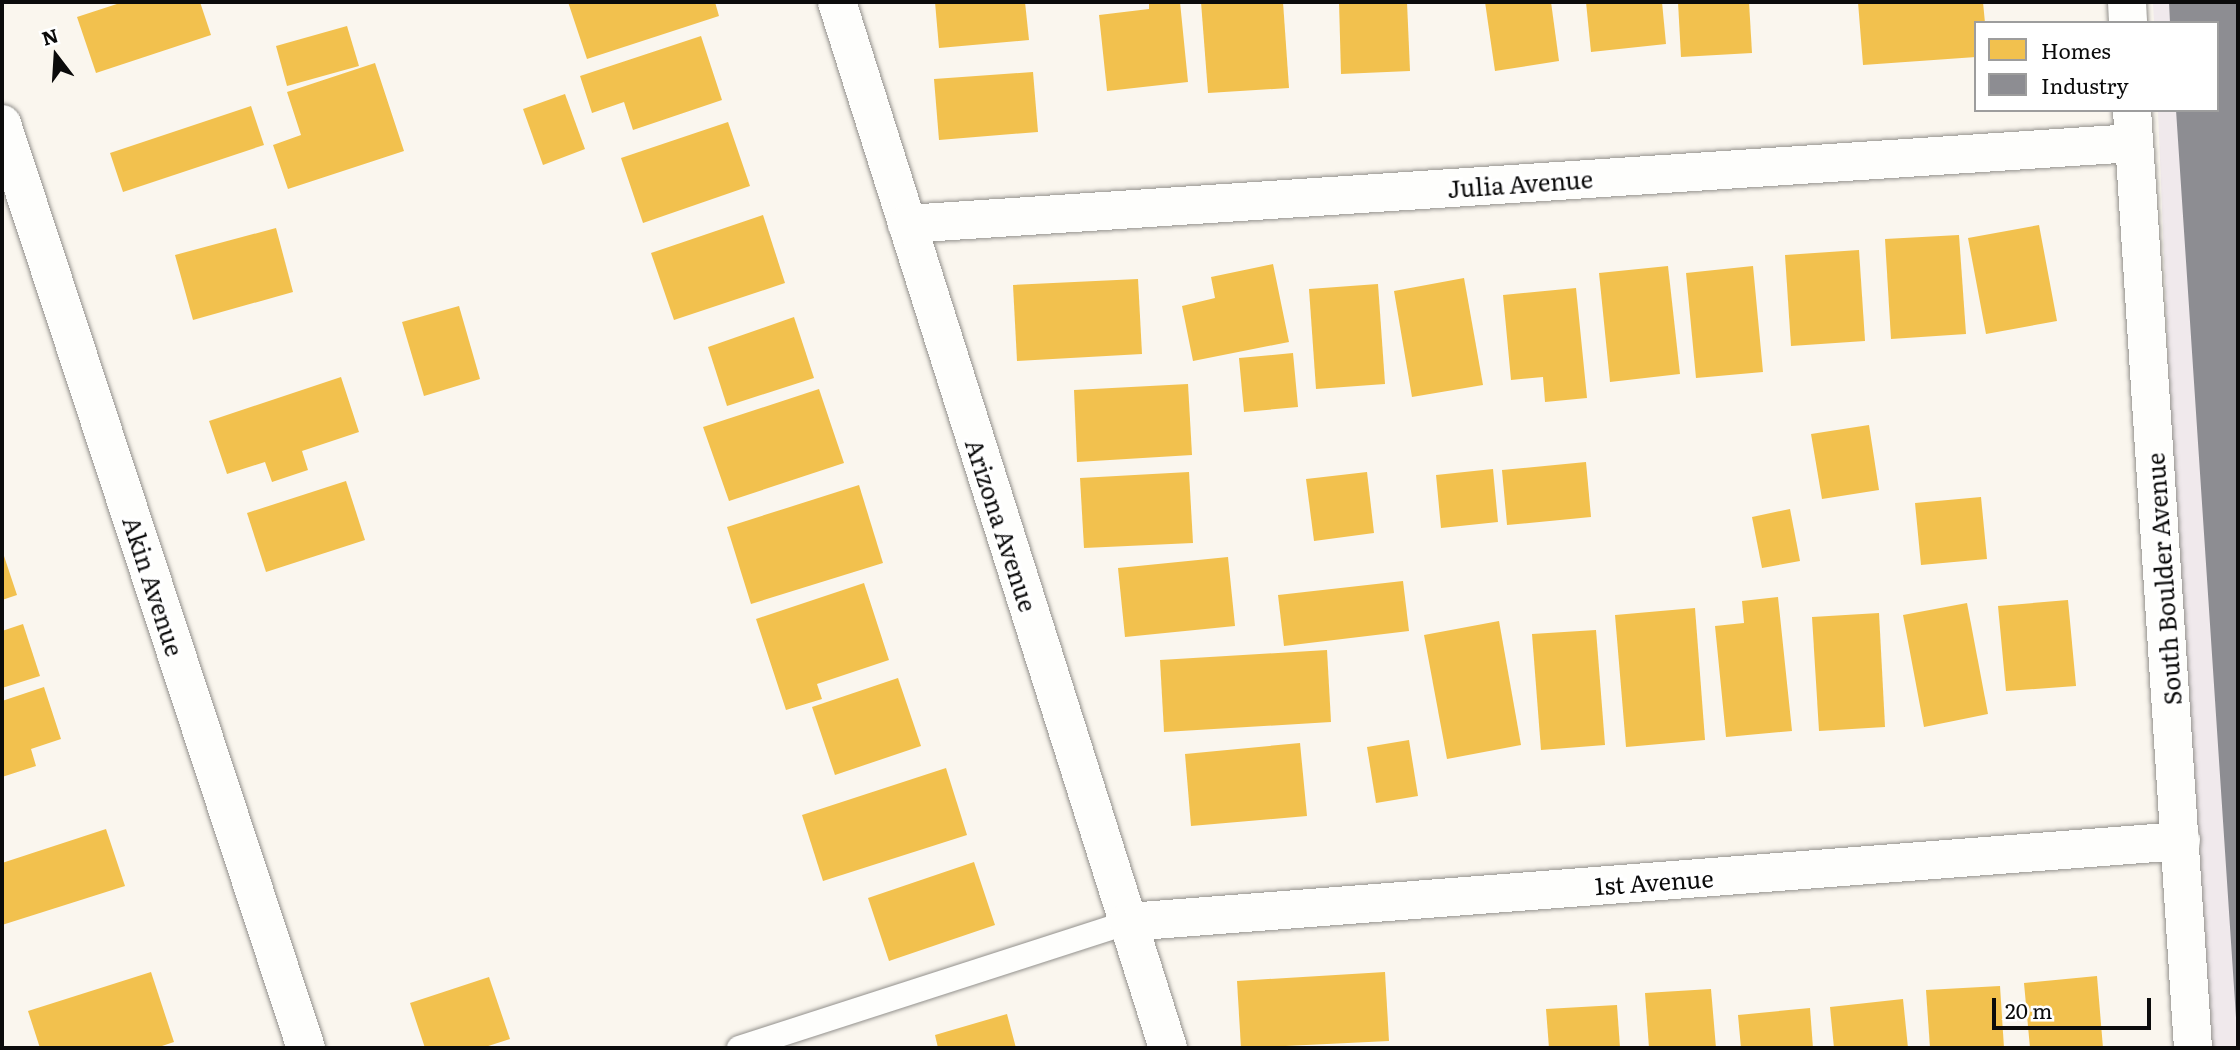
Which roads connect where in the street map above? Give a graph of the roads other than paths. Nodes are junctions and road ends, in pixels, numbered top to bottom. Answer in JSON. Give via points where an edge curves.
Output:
{"nodes":[{"id":1,"x":836,"y":2,"type":"edge"},
{"id":2,"x":2127,"y":2,"type":"edge"},
{"id":3,"x":2128,"y":21,"type":"edge"},
{"id":4,"x":2,"y":124,"type":"edge"},
{"id":5,"x":2132,"y":127,"type":"edge"},
{"id":6,"x":907,"y":224,"type":"junction"},
{"id":7,"x":2181,"y":841,"type":"junction"},
{"id":8,"x":1128,"y":922,"type":"junction"},
{"id":9,"x":306,"y":1048,"type":"edge"},
{"id":10,"x":739,"y":1048,"type":"edge"},
{"id":11,"x":1168,"y":1048,"type":"edge"},
{"id":12,"x":2193,"y":1048,"type":"edge"}],
"edges":[{"from":1,"to":6,"type":"street","name":"Arizona Avenue"},
{"from":2,"to":3,"type":"street"},
{"from":4,"to":9,"type":"street","name":"Akin Avenue"},
{"from":5,"to":6,"type":"street","name":"Julia Avenue"},
{"from":5,"to":7,"type":"street","name":"South Boulder Avenue"},
{"from":6,"to":8,"type":"street","name":"Arizona Avenue"},
{"from":7,"to":8,"type":"street","name":"1st Avenue"},
{"from":7,"to":12,"type":"street","name":"South Boulder Avenue"},
{"from":8,"to":10,"type":"lane"},
{"from":8,"to":11,"type":"street","name":"Arizona Avenue"}]}
